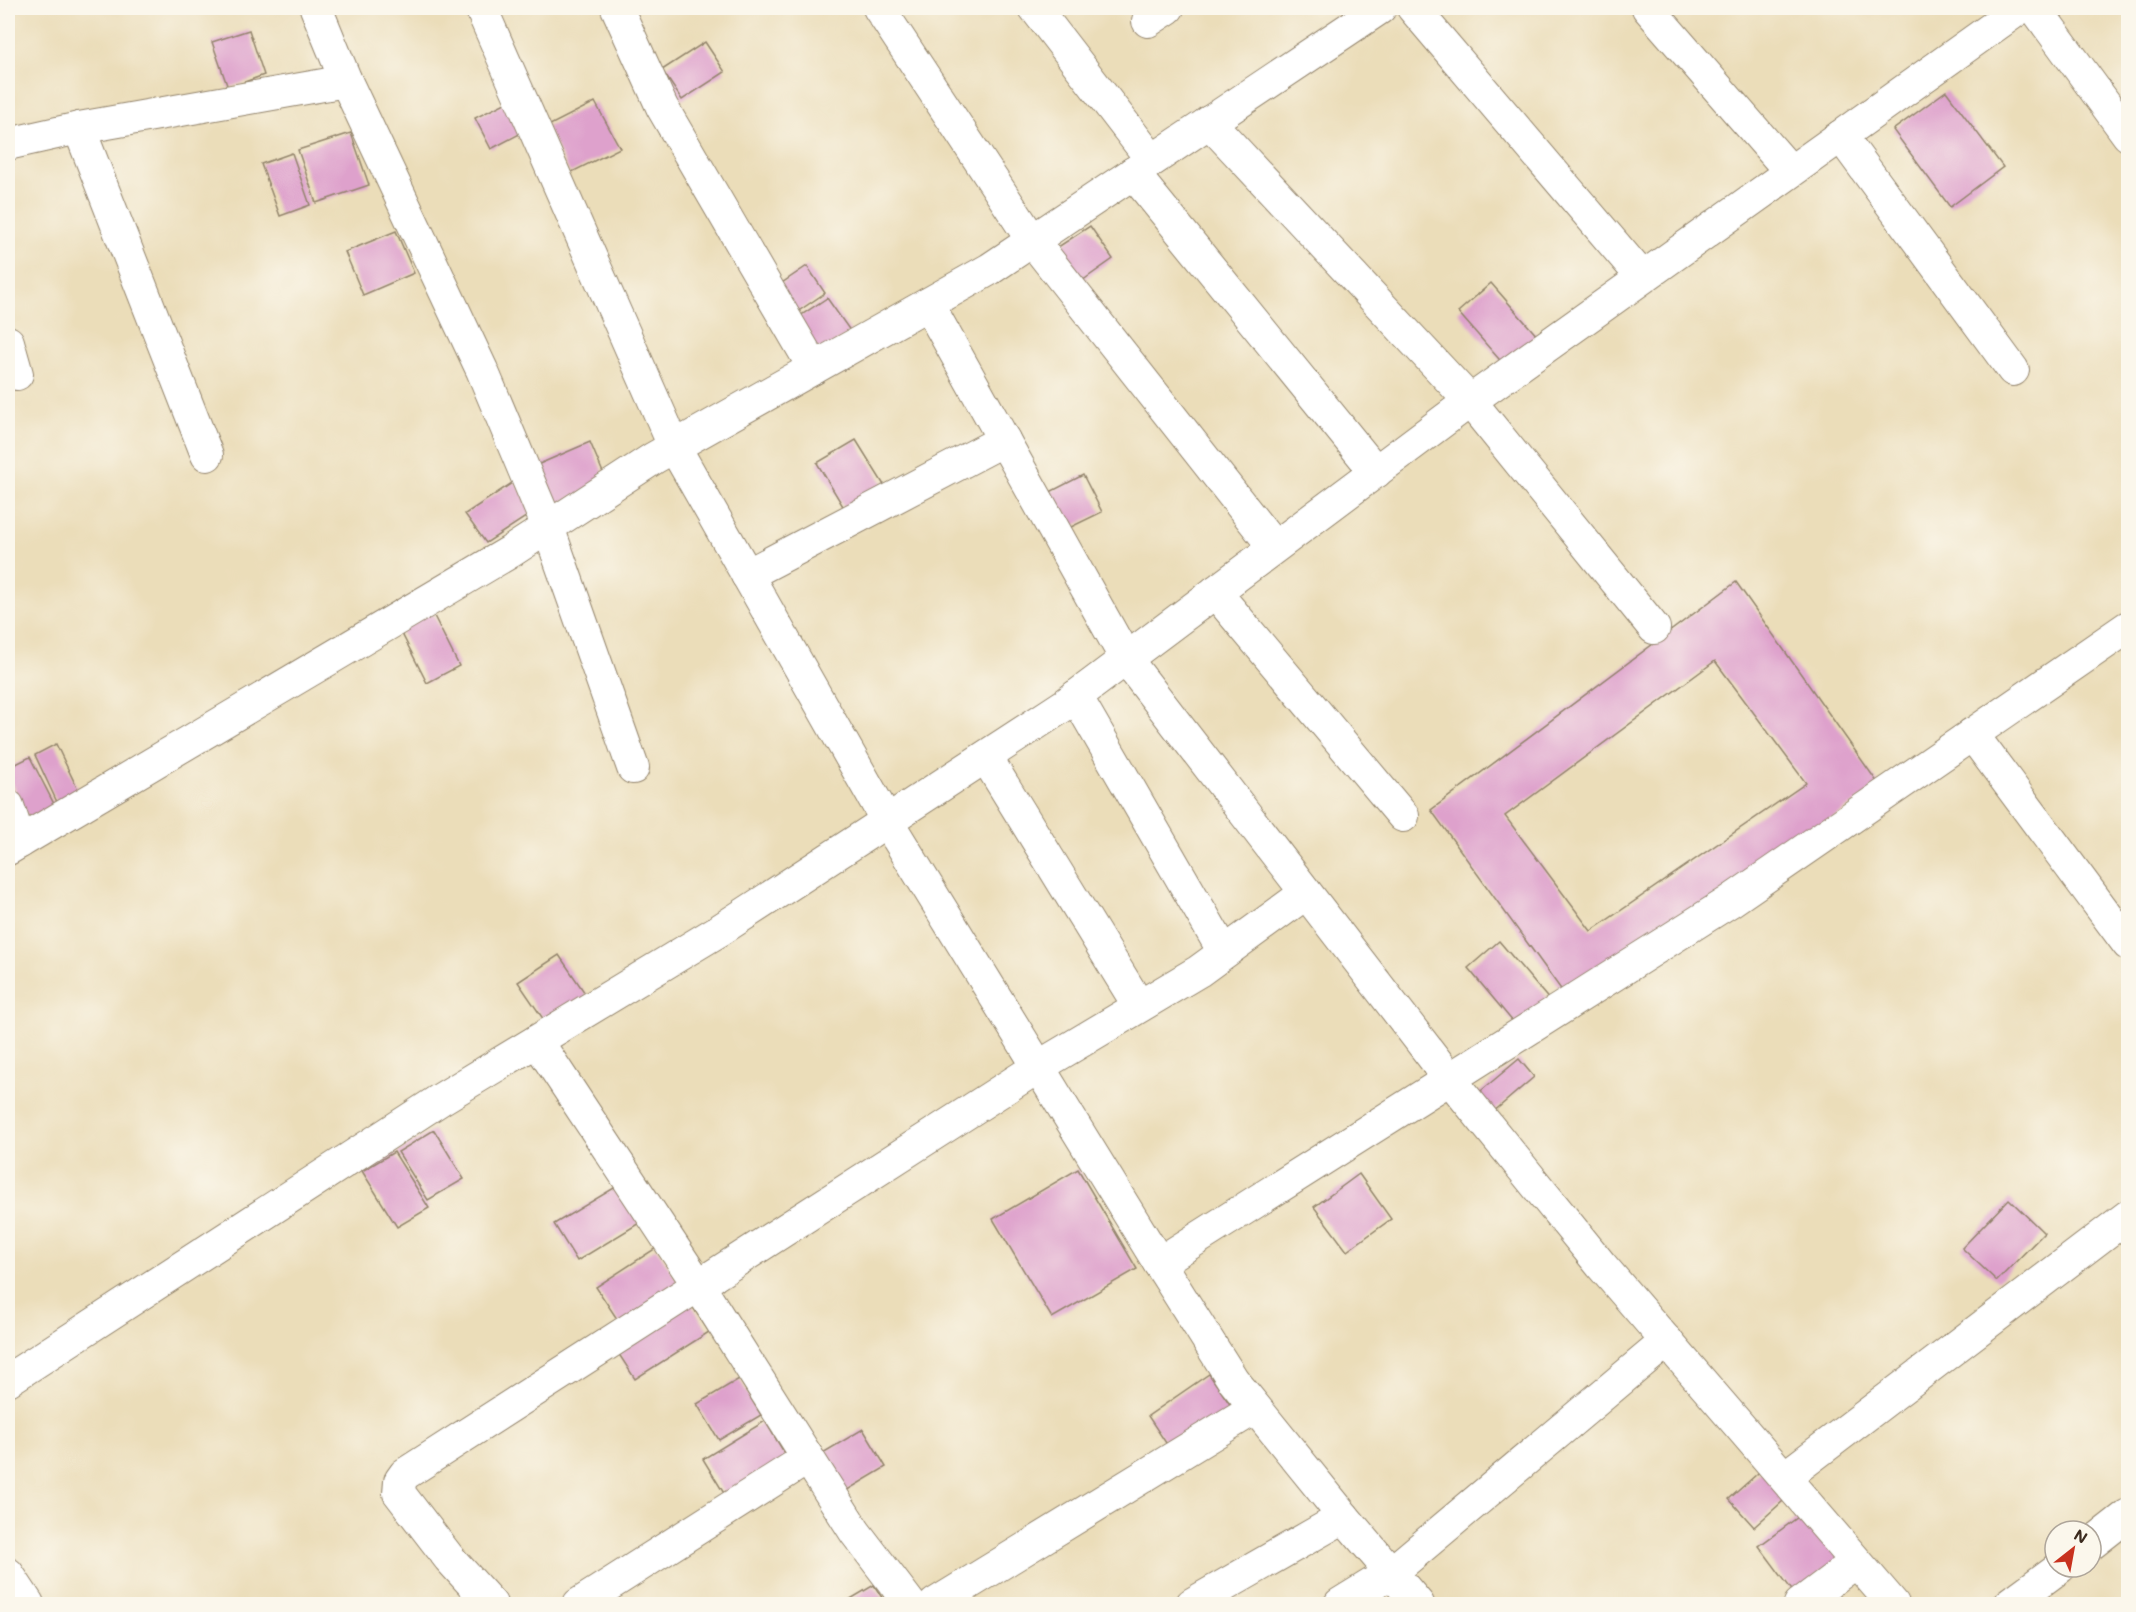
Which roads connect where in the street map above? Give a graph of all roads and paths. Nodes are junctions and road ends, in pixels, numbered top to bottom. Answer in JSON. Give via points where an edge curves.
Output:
{"nodes":[{"id":1,"x":316,"y":8,"type":"edge"},
{"id":2,"x":481,"y":8,"type":"edge"},
{"id":3,"x":617,"y":8,"type":"edge"},
{"id":4,"x":879,"y":8,"type":"edge"},
{"id":5,"x":1035,"y":8,"type":"edge"},
{"id":6,"x":1380,"y":8,"type":"edge"},
{"id":7,"x":1413,"y":8,"type":"edge"},
{"id":8,"x":1648,"y":8,"type":"edge"},
{"id":9,"x":2020,"y":8,"type":"edge"},
{"id":10,"x":2035,"y":8,"type":"edge"},
{"id":11,"x":346,"y":81,"type":"junction"},
{"id":12,"x":1209,"y":122,"type":"junction"},
{"id":13,"x":79,"y":128,"type":"junction"},
{"id":14,"x":1841,"y":135,"type":"junction"},
{"id":15,"x":2128,"y":135,"type":"edge"},
{"id":16,"x":8,"y":144,"type":"edge"},
{"id":17,"x":1142,"y":167,"type":"junction"},
{"id":18,"x":1790,"y":171,"type":"junction"},
{"id":19,"x":1032,"y":240,"type":"junction"},
{"id":20,"x":1642,"y":277,"type":"junction"},
{"id":21,"x":928,"y":304,"type":"junction"},
{"id":22,"x":8,"y":342,"type":"edge"},
{"id":23,"x":814,"y":368,"type":"junction"},
{"id":24,"x":2013,"y":370,"type":"dead end"},
{"id":25,"x":17,"y":374,"type":"dead end"},
{"id":26,"x":1470,"y":401,"type":"junction"},
{"id":27,"x":1004,"y":440,"type":"junction"},
{"id":28,"x":674,"y":446,"type":"junction"},
{"id":29,"x":207,"y":455,"type":"dead end"},
{"id":30,"x":1376,"y":472,"type":"junction"},
{"id":31,"x":548,"y":527,"type":"junction"},
{"id":32,"x":1274,"y":547,"type":"junction"},
{"id":33,"x":747,"y":575,"type":"junction"},
{"id":34,"x":1215,"y":592,"type":"junction"},
{"id":35,"x":2128,"y":627,"type":"edge"},
{"id":36,"x":1654,"y":628,"type":"dead end"},
{"id":37,"x":1126,"y":659,"type":"junction"},
{"id":38,"x":1076,"y":696,"type":"junction"},
{"id":39,"x":1972,"y":734,"type":"junction"},
{"id":40,"x":986,"y":757,"type":"junction"},
{"id":41,"x":633,"y":768,"type":"dead end"},
{"id":42,"x":8,"y":806,"type":"edge"},
{"id":43,"x":1403,"y":816,"type":"dead end"},
{"id":44,"x":887,"y":821,"type":"junction"},
{"id":45,"x":14,"y":845,"type":"edge"},
{"id":46,"x":1306,"y":893,"type":"junction"},
{"id":47,"x":2128,"y":944,"type":"edge"},
{"id":48,"x":1224,"y":952,"type":"junction"},
{"id":49,"x":1138,"y":1006,"type":"junction"},
{"id":50,"x":537,"y":1041,"type":"junction"},
{"id":51,"x":1038,"y":1067,"type":"junction"},
{"id":52,"x":1449,"y":1078,"type":"junction"},
{"id":53,"x":2128,"y":1216,"type":"edge"},
{"id":54,"x":1159,"y":1263,"type":"junction"},
{"id":55,"x":699,"y":1286,"type":"junction"},
{"id":56,"x":1667,"y":1341,"type":"junction"},
{"id":57,"x":8,"y":1380,"type":"edge"},
{"id":58,"x":1255,"y":1408,"type":"junction"},
{"id":59,"x":808,"y":1458,"type":"junction"},
{"id":60,"x":1785,"y":1478,"type":"junction"},
{"id":61,"x":2128,"y":1515,"type":"edge"},
{"id":62,"x":1344,"y":1517,"type":"junction"},
{"id":63,"x":2103,"y":1535,"type":"edge"},
{"id":64,"x":1856,"y":1562,"type":"junction"},
{"id":65,"x":1392,"y":1572,"type":"junction"},
{"id":66,"x":2044,"y":1579,"type":"edge"},
{"id":67,"x":491,"y":1605,"type":"edge"},
{"id":68,"x":579,"y":1605,"type":"edge"},
{"id":69,"x":910,"y":1605,"type":"edge"},
{"id":70,"x":935,"y":1605,"type":"edge"},
{"id":71,"x":1192,"y":1605,"type":"edge"},
{"id":72,"x":1340,"y":1605,"type":"edge"},
{"id":73,"x":1418,"y":1605,"type":"edge"},
{"id":74,"x":1800,"y":1605,"type":"edge"},
{"id":75,"x":1893,"y":1605,"type":"edge"},
{"id":76,"x":2010,"y":1605,"type":"edge"}],
"edges":[{"from":1,"to":11,"type":"street"},
{"from":2,"to":28,"type":"street"},
{"from":3,"to":23,"type":"street","via":[[662,107]]},
{"from":4,"to":19,"type":"street"},
{"from":5,"to":17,"type":"street"},
{"from":6,"to":12,"type":"street"},
{"from":7,"to":20,"type":"street"},
{"from":8,"to":18,"type":"street"},
{"from":9,"to":14,"type":"street"},
{"from":10,"to":15,"type":"street"},
{"from":11,"to":13,"type":"street"},
{"from":11,"to":31,"type":"street","via":[[482,370]]},
{"from":12,"to":17,"type":"street"},
{"from":12,"to":26,"type":"street"},
{"from":13,"to":16,"type":"street"},
{"from":13,"to":29,"type":"street"},
{"from":14,"to":18,"type":"street"},
{"from":14,"to":24,"type":"street"},
{"from":17,"to":19,"type":"street"},
{"from":17,"to":30,"type":"street"},
{"from":18,"to":20,"type":"street"},
{"from":19,"to":21,"type":"street"},
{"from":19,"to":32,"type":"street"},
{"from":20,"to":26,"type":"street"},
{"from":21,"to":23,"type":"street"},
{"from":21,"to":27,"type":"street"},
{"from":22,"to":25,"type":"street"},
{"from":23,"to":28,"type":"street"},
{"from":26,"to":30,"type":"street"},
{"from":26,"to":36,"type":"street"},
{"from":27,"to":33,"type":"street"},
{"from":27,"to":37,"type":"street"},
{"from":28,"to":31,"type":"street"},
{"from":28,"to":33,"type":"street"},
{"from":30,"to":32,"type":"street"},
{"from":31,"to":41,"type":"street"},
{"from":31,"to":45,"type":"street"},
{"from":32,"to":34,"type":"street"},
{"from":33,"to":44,"type":"street"},
{"from":34,"to":37,"type":"street"},
{"from":34,"to":43,"type":"street"},
{"from":35,"to":39,"type":"street"},
{"from":37,"to":38,"type":"street"},
{"from":37,"to":46,"type":"street"},
{"from":38,"to":40,"type":"street"},
{"from":38,"to":48,"type":"street"},
{"from":39,"to":47,"type":"street"},
{"from":39,"to":52,"type":"street","via":[[1729,902]]},
{"from":40,"to":44,"type":"street"},
{"from":40,"to":49,"type":"street"},
{"from":42,"to":45,"type":"street"},
{"from":44,"to":50,"type":"street","via":[[720,930]]},
{"from":44,"to":51,"type":"street"},
{"from":46,"to":48,"type":"street"},
{"from":46,"to":52,"type":"street"},
{"from":48,"to":49,"type":"street"},
{"from":49,"to":51,"type":"street"},
{"from":50,"to":55,"type":"street"},
{"from":50,"to":57,"type":"street"},
{"from":51,"to":54,"type":"street"},
{"from":51,"to":55,"type":"street"},
{"from":52,"to":54,"type":"street"},
{"from":52,"to":56,"type":"street"},
{"from":53,"to":60,"type":"street"},
{"from":54,"to":58,"type":"street"},
{"from":55,"to":59,"type":"street"},
{"from":55,"to":67,"type":"street","via":[[405,1474],[399,1482],[399,1492],[413,1511]]},
{"from":56,"to":60,"type":"street"},
{"from":56,"to":65,"type":"street"},
{"from":58,"to":62,"type":"street"},
{"from":58,"to":70,"type":"street"},
{"from":59,"to":68,"type":"street"},
{"from":59,"to":69,"type":"street","via":[[855,1532]]},
{"from":60,"to":64,"type":"street"},
{"from":61,"to":63,"type":"street"},
{"from":62,"to":65,"type":"street"},
{"from":62,"to":71,"type":"street"},
{"from":64,"to":74,"type":"street"},
{"from":64,"to":75,"type":"street"},
{"from":65,"to":72,"type":"street"},
{"from":65,"to":73,"type":"street"},
{"from":66,"to":76,"type":"street"}]}
